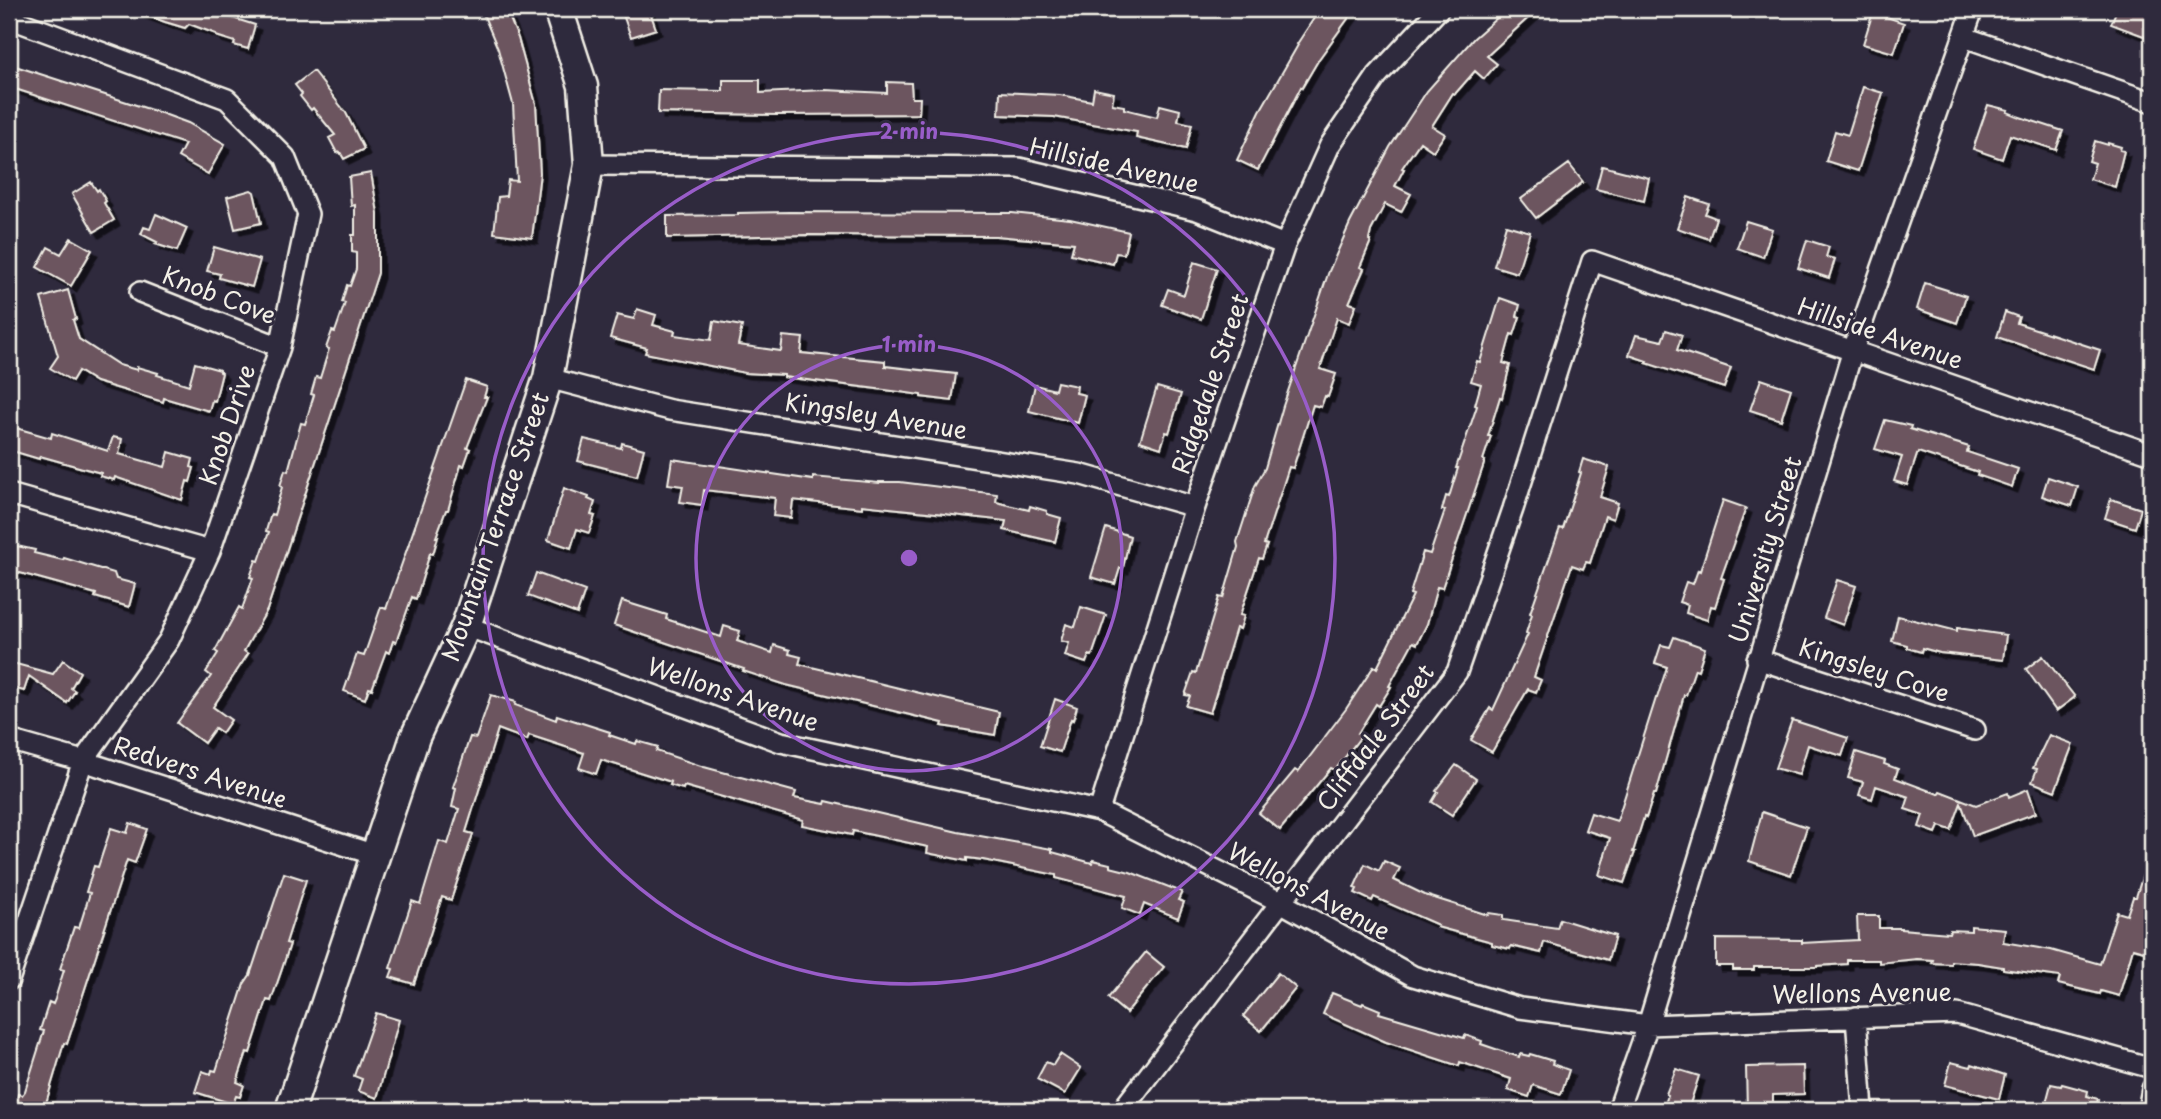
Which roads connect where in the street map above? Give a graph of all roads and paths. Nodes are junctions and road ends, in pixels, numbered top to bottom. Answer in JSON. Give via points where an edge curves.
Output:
{"nodes":[{"id":1,"x":558,"y":9,"type":"edge"},
{"id":2,"x":1439,"y":9,"type":"edge"},
{"id":3,"x":1973,"y":9,"type":"edge"},
{"id":4,"x":9,"y":18,"type":"edge"},
{"id":5,"x":1964,"y":37,"type":"junction"},
{"id":6,"x":2152,"y":102,"type":"edge"},
{"id":7,"x":589,"y":165,"type":"junction"},
{"id":8,"x":1285,"y":245,"type":"junction"},
{"id":9,"x":1592,"y":261,"type":"joint"},
{"id":10,"x":140,"y":292,"type":"dead end"},
{"id":11,"x":280,"y":346,"type":"junction"},
{"id":12,"x":1853,"y":350,"type":"junction"},
{"id":13,"x":548,"y":378,"type":"junction"},
{"id":14,"x":2152,"y":454,"type":"edge"},
{"id":15,"x":9,"y":494,"type":"edge"},
{"id":16,"x":1195,"y":507,"type":"junction"},
{"id":17,"x":210,"y":551,"type":"junction"},
{"id":18,"x":466,"y":626,"type":"junction"},
{"id":19,"x":1758,"y":659,"type":"junction"},
{"id":20,"x":1975,"y":730,"type":"dead end"},
{"id":21,"x":9,"y":740,"type":"edge"},
{"id":22,"x":83,"y":761,"type":"junction"},
{"id":23,"x":1099,"y":811,"type":"junction"},
{"id":24,"x":375,"y":855,"type":"junction"},
{"id":25,"x":1282,"y":903,"type":"junction"},
{"id":26,"x":9,"y":980,"type":"edge"},
{"id":27,"x":1856,"y":1017,"type":"junction"},
{"id":28,"x":1648,"y":1025,"type":"junction"},
{"id":29,"x":2152,"y":1068,"type":"edge"},
{"id":30,"x":2152,"y":1088,"type":"edge"},
{"id":31,"x":290,"y":1110,"type":"edge"},
{"id":32,"x":1122,"y":1110,"type":"edge"},
{"id":33,"x":1618,"y":1110,"type":"edge"},
{"id":34,"x":1863,"y":1110,"type":"edge"},
{"id":35,"x":2148,"y":1110,"type":"edge"}],
"edges":[{"from":1,"to":7,"type":"street","name":"Mountain Terrace Street","via":[[583,86]]},
{"from":2,"to":8,"type":"street","name":"Ridgedale Street","via":[[1377,76],[1330,145]]},
{"from":3,"to":5,"type":"street","name":"University Street"},
{"from":4,"to":11,"type":"street","name":"Knob Drive","via":[[228,99],[285,157],[308,214]]},
{"from":5,"to":6,"type":"street"},
{"from":5,"to":12,"type":"street","name":"University Street"},
{"from":7,"to":8,"type":"street","name":"Hillside Avenue","via":[[1019,168],[1197,210]]},
{"from":7,"to":13,"type":"street","name":"Mountain Terrace Street"},
{"from":8,"to":16,"type":"street","name":"Ridgedale Street"},
{"from":9,"to":12,"type":"street","name":"Hillside Avenue"},
{"from":9,"to":25,"type":"street","name":"Cliffdale Street","via":[[1457,672]]},
{"from":10,"to":11,"type":"street","name":"Knob Cove"},
{"from":11,"to":17,"type":"street","name":"Knob Drive"},
{"from":12,"to":14,"type":"street","name":"Hillside Avenue"},
{"from":12,"to":19,"type":"street","name":"University Street"},
{"from":13,"to":16,"type":"street","name":"Kingsley Avenue","via":[[670,410],[1079,474]]},
{"from":13,"to":18,"type":"street","name":"Mountain Terrace Street"},
{"from":15,"to":17,"type":"street"},
{"from":16,"to":23,"type":"street","name":"Ridgedale Street"},
{"from":17,"to":22,"type":"street","name":"Knob Drive","via":[[169,640]]},
{"from":18,"to":23,"type":"street","name":"Wellons Avenue","via":[[781,742]]},
{"from":18,"to":24,"type":"street","name":"Mountain Terrace Street","via":[[415,737]]},
{"from":19,"to":20,"type":"street","name":"Kingsley Cove"},
{"from":19,"to":28,"type":"street","name":"University Street"},
{"from":21,"to":22,"type":"street","name":"Redvers Avenue"},
{"from":22,"to":24,"type":"street","name":"Redvers Avenue"},
{"from":22,"to":26,"type":"street","name":"Knob Drive"},
{"from":23,"to":25,"type":"street","name":"Wellons Avenue"},
{"from":24,"to":31,"type":"street","name":"Mountain Terrace Street"},
{"from":25,"to":28,"type":"street","name":"Wellons Avenue","via":[[1413,976],[1520,1008]]},
{"from":25,"to":32,"type":"street","name":"Cliffdale Street"},
{"from":27,"to":28,"type":"street","name":"Wellons Avenue"},
{"from":27,"to":29,"type":"street","name":"Wellons Avenue","via":[[1957,1014]]},
{"from":27,"to":34,"type":"street"},
{"from":28,"to":33,"type":"street","name":"University Street"},
{"from":30,"to":35,"type":"street"}]}
